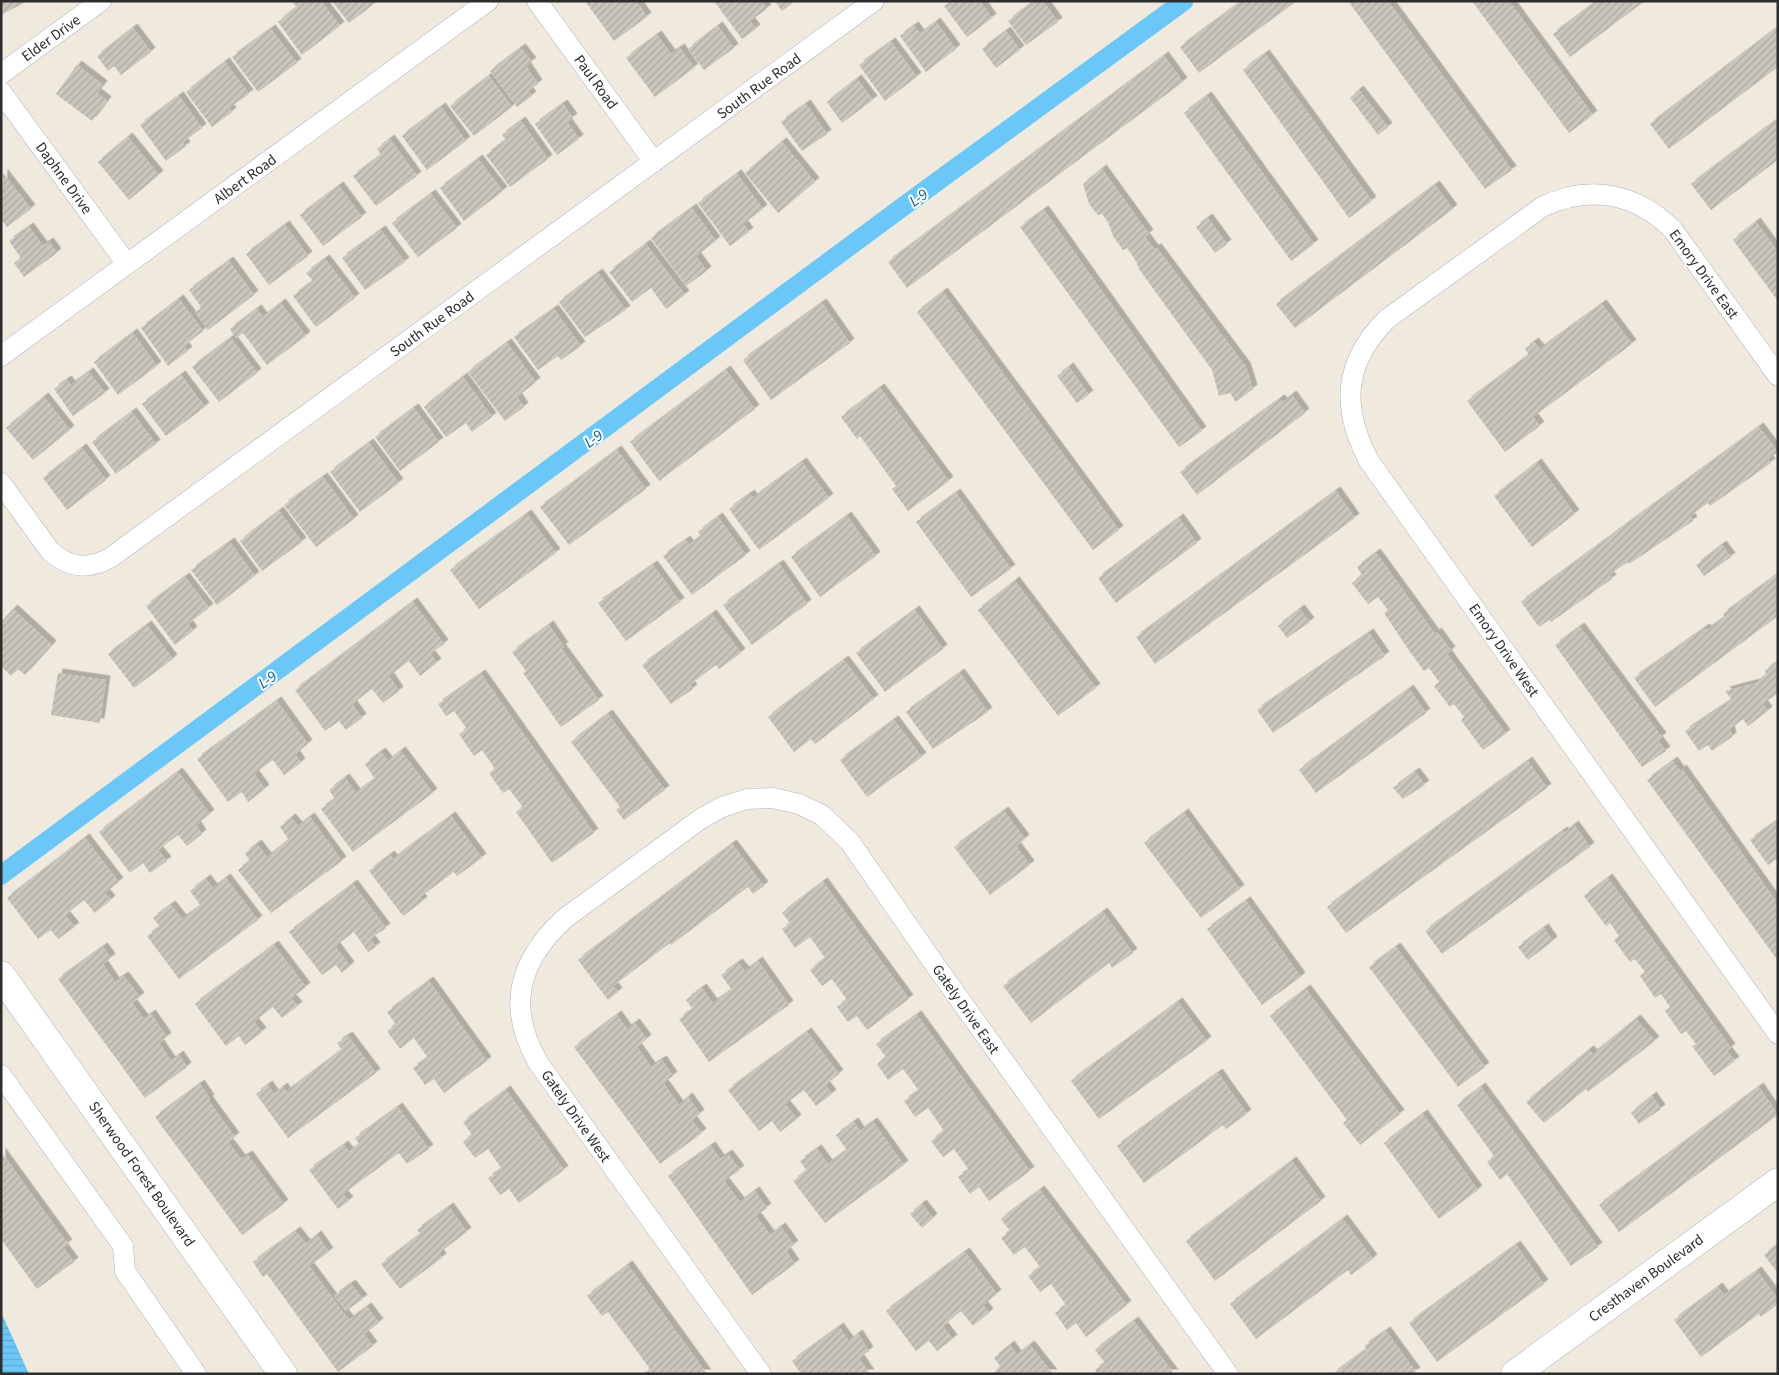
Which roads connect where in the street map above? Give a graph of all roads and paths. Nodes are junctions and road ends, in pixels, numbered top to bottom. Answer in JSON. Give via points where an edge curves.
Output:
{"nodes":[{"id":1,"x":101,"y":1,"type":"edge"},
{"id":2,"x":488,"y":1,"type":"edge"},
{"id":3,"x":537,"y":1,"type":"edge"},
{"id":4,"x":874,"y":1,"type":"edge"},
{"id":5,"x":1,"y":74,"type":"edge"},
{"id":6,"x":1,"y":92,"type":"edge"},
{"id":7,"x":654,"y":162,"type":"junction"},
{"id":8,"x":127,"y":264,"type":"junction"},
{"id":9,"x":1454,"y":270,"type":"joint"},
{"id":10,"x":1,"y":356,"type":"edge"},
{"id":11,"x":1778,"y":376,"type":"edge"},
{"id":12,"x":1,"y":483,"type":"edge"},
{"id":13,"x":638,"y":865,"type":"joint"},
{"id":14,"x":1,"y":975,"type":"edge"},
{"id":15,"x":1778,"y":1034,"type":"edge"},
{"id":16,"x":1,"y":1075,"type":"edge"},
{"id":17,"x":1778,"y":1182,"type":"edge"},
{"id":18,"x":196,"y":1374,"type":"edge"},
{"id":19,"x":283,"y":1374,"type":"edge"},
{"id":20,"x":761,"y":1374,"type":"edge"},
{"id":21,"x":1228,"y":1374,"type":"edge"},
{"id":22,"x":1515,"y":1374,"type":"edge"}],
"edges":[{"from":1,"to":5,"type":"street","name":"Elder Drive"},
{"from":2,"to":8,"type":"street","name":"Albert Road"},
{"from":3,"to":7,"type":"street","name":"Paul Road"},
{"from":4,"to":7,"type":"street","name":"South Rue Road"},
{"from":6,"to":8,"type":"street","name":"Daphne Drive"},
{"from":7,"to":12,"type":"street","name":"South Rue Road","via":[[99,564],[79,566],[60,560]]},
{"from":8,"to":10,"type":"street","name":"Albert Road"},
{"from":9,"to":11,"type":"street","name":"Emory Drive East","via":[[1554,201],[1592,193],[1630,200],[1654,212],[1673,230]]},
{"from":9,"to":15,"type":"street","name":"Emory Drive West","via":[[1387,319],[1362,350],[1351,387],[1351,413],[1357,438],[1386,484]]},
{"from":13,"to":20,"type":"street","name":"Gately Drive West","via":[[564,919],[537,948],[523,984],[523,1028],[539,1064]]},
{"from":13,"to":21,"type":"street","name":"Gately Drive East","via":[[702,818],[747,799],[786,800],[811,809],[833,823],[850,842]]},
{"from":14,"to":19,"type":"street","name":"Sherwood Forest Boulevard"},
{"from":16,"to":18,"type":"street","via":[[123,1246],[125,1271]]},
{"from":17,"to":22,"type":"street","name":"Cresthaven Boulevard"}]}
